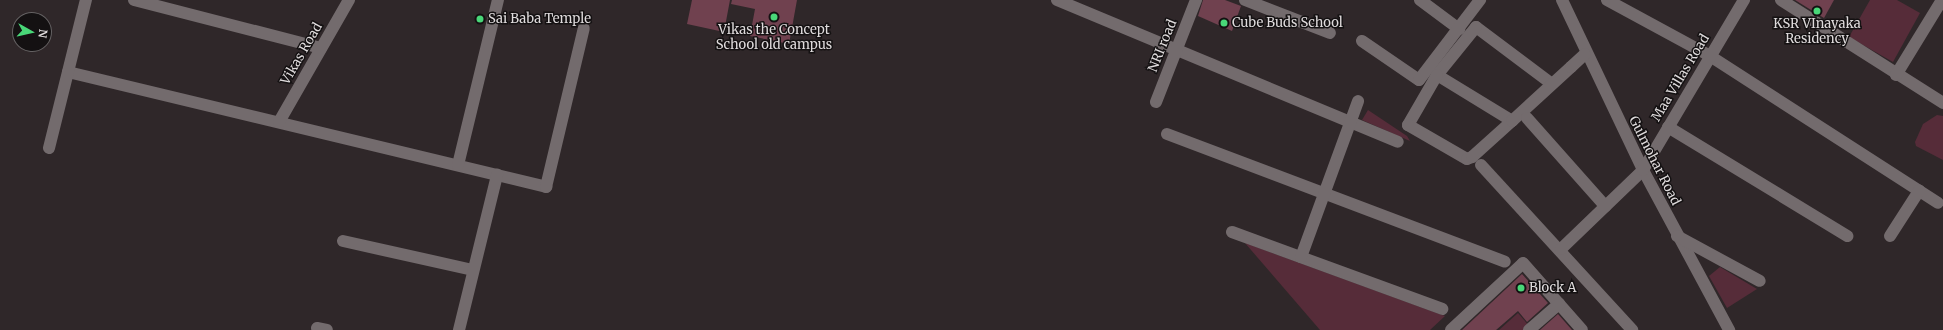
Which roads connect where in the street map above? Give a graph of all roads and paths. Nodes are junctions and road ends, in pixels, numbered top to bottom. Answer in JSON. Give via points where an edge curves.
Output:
{"nodes":[{"id":1,"x":86,"y":0,"type":"edge"},
{"id":2,"x":134,"y":0,"type":"edge"},
{"id":3,"x":349,"y":0,"type":"edge"},
{"id":4,"x":498,"y":0,"type":"edge"},
{"id":5,"x":1057,"y":0,"type":"edge"},
{"id":6,"x":1196,"y":0,"type":"edge"},
{"id":7,"x":1245,"y":0,"type":"edge"},
{"id":8,"x":1420,"y":0,"type":"edge"},
{"id":9,"x":1480,"y":0,"type":"edge"},
{"id":10,"x":1562,"y":0,"type":"edge"},
{"id":11,"x":1607,"y":0,"type":"edge"},
{"id":12,"x":1744,"y":0,"type":"edge"},
{"id":13,"x":1781,"y":0,"type":"edge"},
{"id":14,"x":1942,"y":4,"type":"edge"},
{"id":15,"x":584,"y":28,"type":"dead end"},
{"id":16,"x":1459,"y":29,"type":"junction"},
{"id":17,"x":1330,"y":33,"type":"dead end"},
{"id":18,"x":1362,"y":41,"type":"dead end"},
{"id":19,"x":321,"y":48,"type":"junction"},
{"id":20,"x":1177,"y":49,"type":"junction"},
{"id":21,"x":1585,"y":54,"type":"junction"},
{"id":22,"x":1714,"y":59,"type":"junction"},
{"id":23,"x":68,"y":72,"type":"junction"},
{"id":24,"x":1896,"y":75,"type":"junction"},
{"id":25,"x":1437,"y":76,"type":"junction"},
{"id":26,"x":1552,"y":84,"type":"junction"},
{"id":27,"x":1358,"y":101,"type":"dead end"},
{"id":28,"x":1156,"y":102,"type":"dead end"},
{"id":29,"x":1943,"y":103,"type":"edge"},
{"id":30,"x":1527,"y":118,"type":"dead end"},
{"id":31,"x":1512,"y":120,"type":"junction"},
{"id":32,"x":279,"y":122,"type":"junction"},
{"id":33,"x":1350,"y":124,"type":"junction"},
{"id":34,"x":1668,"y":127,"type":"junction"},
{"id":35,"x":1166,"y":134,"type":"dead end"},
{"id":36,"x":1398,"y":142,"type":"dead end"},
{"id":37,"x":49,"y":148,"type":"dead end"},
{"id":38,"x":458,"y":165,"type":"junction"},
{"id":39,"x":1481,"y":166,"type":"dead end"},
{"id":40,"x":1643,"y":170,"type":"junction"},
{"id":41,"x":497,"y":175,"type":"junction"},
{"id":42,"x":1919,"y":191,"type":"junction"},
{"id":43,"x":1324,"y":194,"type":"junction"},
{"id":44,"x":1938,"y":204,"type":"dead end"},
{"id":45,"x":1605,"y":206,"type":"junction"},
{"id":46,"x":1232,"y":232,"type":"dead end"},
{"id":47,"x":1676,"y":236,"type":"junction"},
{"id":48,"x":1847,"y":236,"type":"dead end"},
{"id":49,"x":1890,"y":236,"type":"dead end"},
{"id":50,"x":343,"y":241,"type":"dead end"},
{"id":51,"x":1561,"y":250,"type":"junction"},
{"id":52,"x":1301,"y":257,"type":"junction"},
{"id":53,"x":1505,"y":262,"type":"dead end"},
{"id":54,"x":473,"y":270,"type":"junction"},
{"id":55,"x":1760,"y":282,"type":"dead end"},
{"id":56,"x":1559,"y":304,"type":"junction"},
{"id":57,"x":1442,"y":309,"type":"dead end"},
{"id":58,"x":1725,"y":328,"type":"edge"},
{"id":59,"x":459,"y":330,"type":"edge"},
{"id":60,"x":1451,"y":330,"type":"edge"},
{"id":61,"x":1529,"y":330,"type":"edge"},
{"id":62,"x":1582,"y":330,"type":"edge"},
{"id":63,"x":1632,"y":330,"type":"edge"}],
"edges":[{"from":1,"to":23,"type":"street"},
{"from":2,"to":19,"type":"street"},
{"from":3,"to":19,"type":"street","name":"Vikas Road"},
{"from":4,"to":38,"type":"street"},
{"from":5,"to":20,"type":"street"},
{"from":6,"to":20,"type":"street","name":"NRI road"},
{"from":7,"to":17,"type":"street"},
{"from":8,"to":16,"type":"street"},
{"from":9,"to":16,"type":"street"},
{"from":10,"to":21,"type":"street","name":"Gulmohar Road"},
{"from":11,"to":22,"type":"street"},
{"from":12,"to":22,"type":"street","name":"Maa Villas Road"},
{"from":13,"to":24,"type":"street"},
{"from":14,"to":24,"type":"street"},
{"from":15,"to":41,"type":"street","via":[[546,187]]},
{"from":16,"to":18,"type":"street","via":[[1419,80]]},
{"from":19,"to":32,"type":"street","name":"Vikas Road"},
{"from":20,"to":28,"type":"street","name":"NRI road"},
{"from":20,"to":33,"type":"street"},
{"from":21,"to":26,"type":"street"},
{"from":21,"to":40,"type":"street","name":"Gulmohar Road"},
{"from":22,"to":34,"type":"street","name":"Maa Villas Road"},
{"from":22,"to":42,"type":"street"},
{"from":23,"to":32,"type":"street"},
{"from":23,"to":37,"type":"street"},
{"from":24,"to":29,"type":"street"},
{"from":25,"to":26,"type":"street","via":[[1476,27]]},
{"from":25,"to":31,"type":"street"},
{"from":25,"to":31,"type":"street","via":[[1408,126],[1462,158],[1472,157]]},
{"from":26,"to":31,"type":"street"},
{"from":27,"to":33,"type":"street"},
{"from":30,"to":45,"type":"street"},
{"from":32,"to":38,"type":"street"},
{"from":33,"to":36,"type":"street"},
{"from":33,"to":43,"type":"street"},
{"from":34,"to":40,"type":"street","name":"Maa Villas Road"},
{"from":34,"to":48,"type":"street"},
{"from":35,"to":43,"type":"street"},
{"from":38,"to":41,"type":"street"},
{"from":39,"to":51,"type":"street"},
{"from":40,"to":45,"type":"street","name":"Maa Villas Road"},
{"from":40,"to":47,"type":"street","name":"Gulmohar Road"},
{"from":41,"to":54,"type":"street"},
{"from":42,"to":44,"type":"street"},
{"from":42,"to":49,"type":"street"},
{"from":43,"to":52,"type":"street"},
{"from":43,"to":53,"type":"street"},
{"from":45,"to":51,"type":"street","name":"Maa Villas Road"},
{"from":46,"to":52,"type":"street"},
{"from":47,"to":55,"type":"street"},
{"from":47,"to":58,"type":"street","name":"Gulmohar Road"},
{"from":50,"to":54,"type":"street"},
{"from":51,"to":63,"type":"street"},
{"from":52,"to":57,"type":"street"},
{"from":54,"to":59,"type":"street"},
{"from":56,"to":60,"type":"street","via":[[1522,263]]},
{"from":56,"to":61,"type":"street"},
{"from":56,"to":62,"type":"street"}]}
